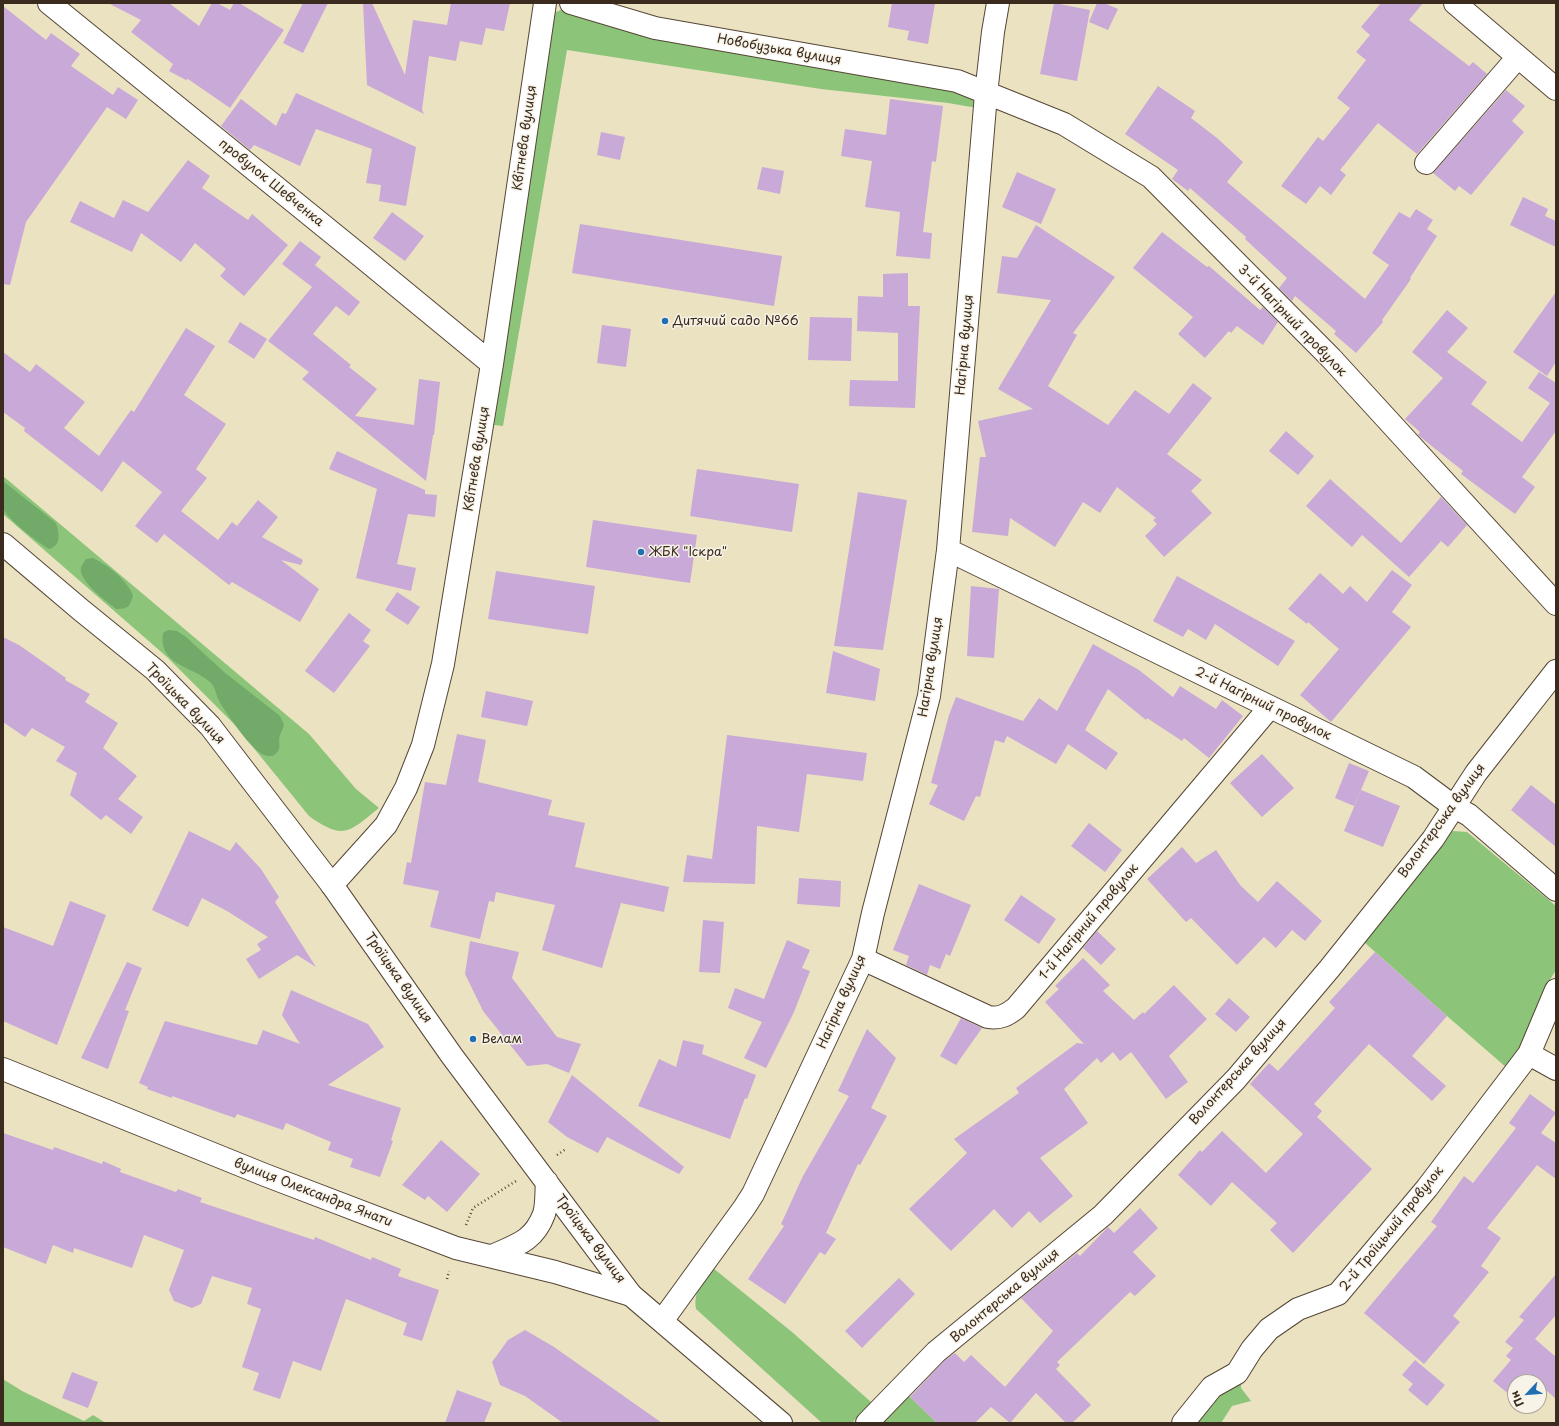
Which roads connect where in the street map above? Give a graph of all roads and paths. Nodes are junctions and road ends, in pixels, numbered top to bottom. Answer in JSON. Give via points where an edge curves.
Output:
{"nodes":[{"id":1,"x":49,"y":3,"type":"edge"},
{"id":2,"x":545,"y":3,"type":"edge"},
{"id":3,"x":571,"y":3,"type":"edge"},
{"id":4,"x":998,"y":3,"type":"edge"},
{"id":5,"x":1455,"y":3,"type":"edge"},
{"id":6,"x":1518,"y":57,"type":"junction"},
{"id":7,"x":1556,"y":89,"type":"edge"},
{"id":8,"x":986,"y":94,"type":"junction"},
{"id":9,"x":1426,"y":163,"type":"dead end"},
{"id":10,"x":492,"y":364,"type":"junction"},
{"id":11,"x":3,"y":544,"type":"edge"},
{"id":12,"x":948,"y":550,"type":"junction"},
{"id":13,"x":1556,"y":604,"type":"edge"},
{"id":14,"x":1556,"y":671,"type":"edge"},
{"id":15,"x":1270,"y":707,"type":"junction"},
{"id":16,"x":1453,"y":806,"type":"junction"},
{"id":17,"x":332,"y":885,"type":"junction"},
{"id":18,"x":1556,"y":890,"type":"edge"},
{"id":19,"x":863,"y":959,"type":"junction"},
{"id":20,"x":1556,"y":990,"type":"edge"},
{"id":21,"x":1529,"y":1054,"type":"junction"},
{"id":22,"x":3,"y":1069,"type":"edge"},
{"id":23,"x":1556,"y":1069,"type":"edge"},
{"id":24,"x":566,"y":1149,"type":"dead end"},
{"id":25,"x":541,"y":1175,"type":"junction"},
{"id":26,"x":456,"y":1248,"type":"junction"},
{"id":27,"x":492,"y":1256,"type":"junction"},
{"id":28,"x":447,"y":1279,"type":"dead end"},
{"id":29,"x":631,"y":1295,"type":"junction"},
{"id":30,"x":662,"y":1321,"type":"junction"},
{"id":31,"x":781,"y":1423,"type":"edge"},
{"id":32,"x":867,"y":1423,"type":"edge"},
{"id":33,"x":1183,"y":1423,"type":"edge"}],
"edges":[{"from":1,"to":10,"type":"street","name":"провулок Шевченка"},
{"from":2,"to":10,"type":"street","name":"Квітнева вулиця"},
{"from":3,"to":8,"type":"street","name":"Новобузька вулиця","via":[[655,28],[957,81]]},
{"from":4,"to":8,"type":"street","name":"Нагірна вулиця"},
{"from":5,"to":6,"type":"street"},
{"from":6,"to":7,"type":"street"},
{"from":6,"to":9,"type":"street"},
{"from":8,"to":12,"type":"street","name":"Нагірна вулиця"},
{"from":8,"to":13,"type":"street","name":"3-й Нагірний провулок","via":[[1064,124],[1151,177],[1331,358]]},
{"from":10,"to":17,"type":"street","name":"Квітнева вулиця","via":[[443,664],[423,745],[406,788],[386,825]]},
{"from":11,"to":17,"type":"street","name":"Троїцька вулиця","via":[[156,670],[210,726]]},
{"from":12,"to":15,"type":"street","name":"2-й Нагірний провулок"},
{"from":12,"to":19,"type":"street","name":"Нагірна вулиця","via":[[929,696]]},
{"from":14,"to":16,"type":"street","name":"Волонтерська вулиця"},
{"from":15,"to":16,"type":"street","name":"2-й Нагірний провулок","via":[[1414,777]]},
{"from":15,"to":19,"type":"street","name":"1-й Нагірний провулок","via":[[1016,1008],[1006,1015],[988,1017]]},
{"from":16,"to":18,"type":"street","name":"2-й Нагірний провулок","via":[[1469,815]]},
{"from":16,"to":32,"type":"street","name":"Волонтерська вулиця","via":[[1432,839],[1330,968],[1236,1079],[1103,1215],[936,1352]]},
{"from":17,"to":25,"type":"street","name":"Троїцька вулиця","via":[[452,1056]]},
{"from":19,"to":30,"type":"street","name":"Нагірна вулиця","via":[[753,1194]]},
{"from":20,"to":21,"type":"street","name":"2-й Троїцький провулок"},
{"from":21,"to":23,"type":"street"},
{"from":21,"to":33,"type":"street","name":"2-й Троїцький провулок","via":[[1428,1188],[1338,1294],[1298,1309],[1269,1329],[1252,1349],[1238,1373],[1212,1387]]},
{"from":22,"to":26,"type":"street","name":"вулиця Олександра Янати","via":[[265,1175]]},
{"from":24,"to":25,"type":"path"},
{"from":25,"to":26,"type":"path","via":[[473,1208]]},
{"from":25,"to":27,"type":"street","via":[[544,1213],[530,1237]]},
{"from":25,"to":29,"type":"street","name":"Троїцька вулиця"},
{"from":26,"to":27,"type":"street","name":"вулиця Олександра Янати"},
{"from":26,"to":28,"type":"path"},
{"from":27,"to":29,"type":"street","name":"вулиця Олександра Янати"},
{"from":29,"to":30,"type":"street","name":"Троїцька вулиця"},
{"from":30,"to":31,"type":"street","name":"Троїцька вулиця"}]}
